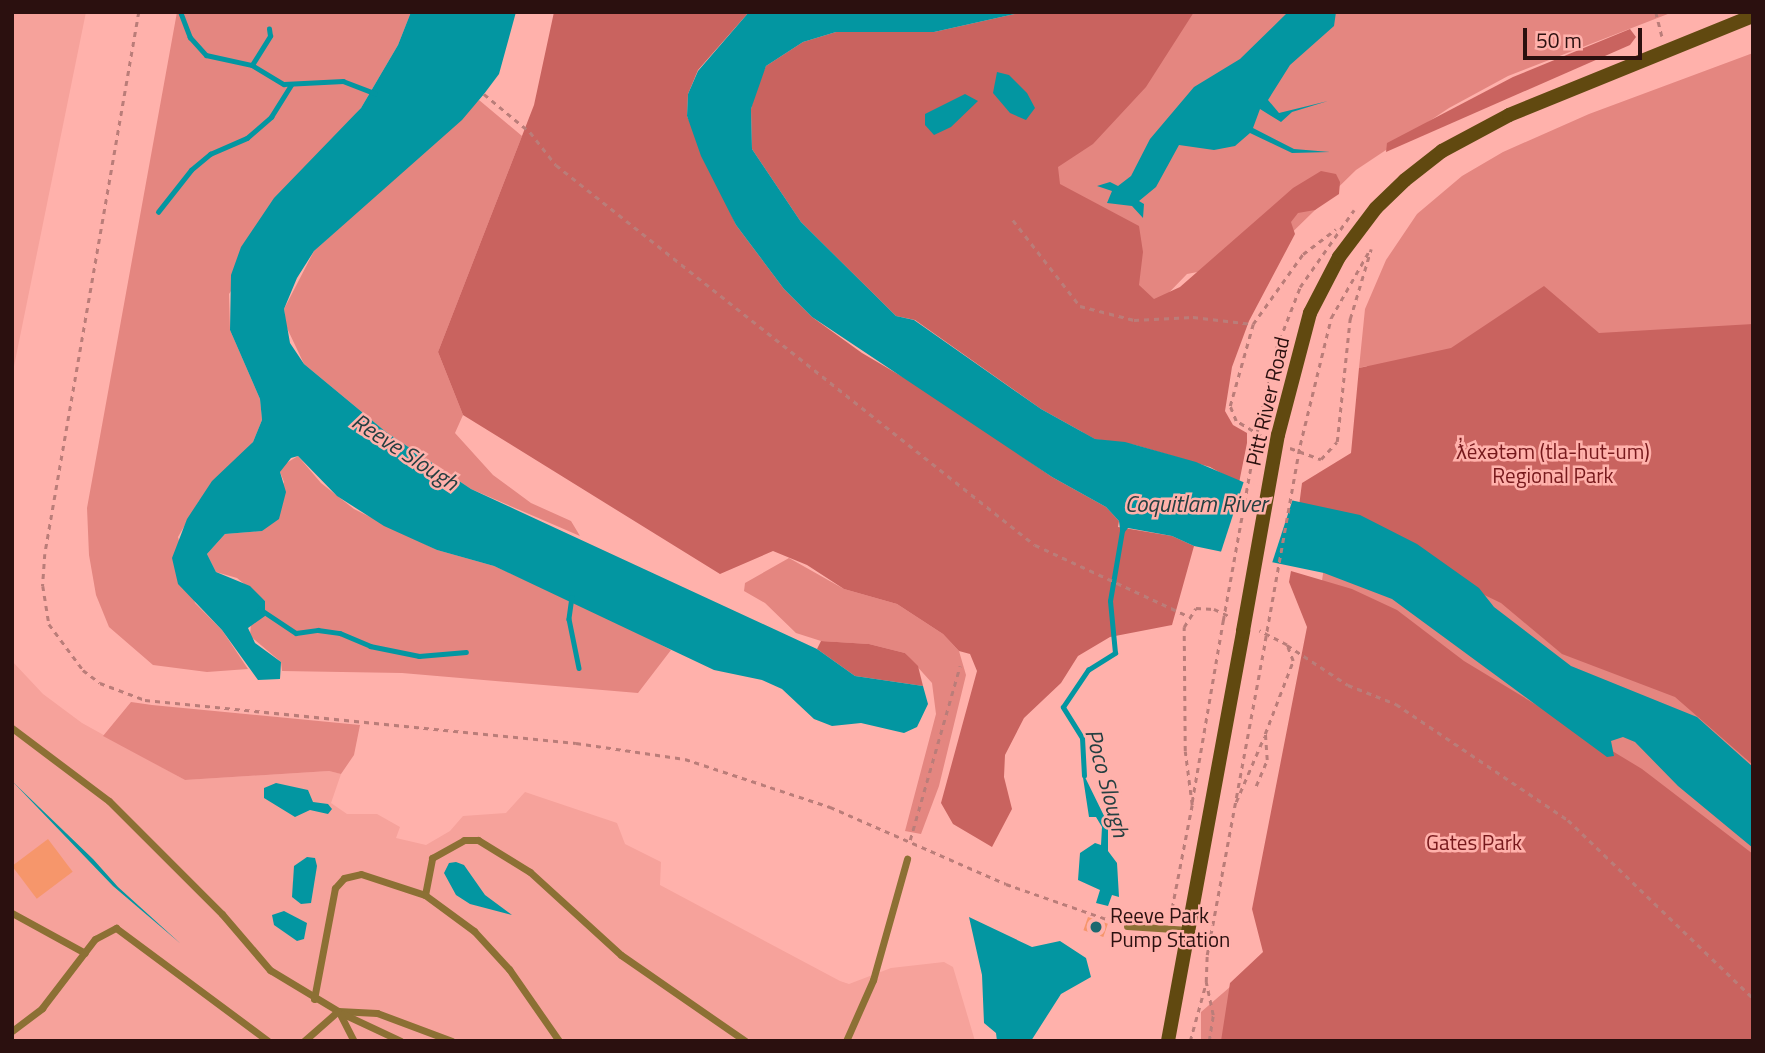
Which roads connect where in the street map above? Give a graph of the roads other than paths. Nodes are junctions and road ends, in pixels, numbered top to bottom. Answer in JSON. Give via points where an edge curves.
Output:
{"nodes":[{"id":1,"x":1753,"y":16,"type":"edge"},
{"id":2,"x":12,"y":728,"type":"edge"},
{"id":3,"x":908,"y":859,"type":"dead end"},
{"id":4,"x":425,"y":895,"type":"junction"},
{"id":5,"x":12,"y":913,"type":"edge"},
{"id":6,"x":1127,"y":926,"type":"road end"},
{"id":7,"x":1190,"y":930,"type":"junction"},
{"id":8,"x":85,"y":953,"type":"junction"},
{"id":9,"x":314,"y":999,"type":"junction"},
{"id":10,"x":338,"y":1011,"type":"junction"},
{"id":11,"x":12,"y":1031,"type":"edge"},
{"id":12,"x":268,"y":1041,"type":"edge"},
{"id":13,"x":304,"y":1041,"type":"edge"},
{"id":14,"x":354,"y":1041,"type":"edge"},
{"id":15,"x":401,"y":1041,"type":"edge"},
{"id":16,"x":452,"y":1041,"type":"edge"},
{"id":17,"x":559,"y":1041,"type":"edge"},
{"id":18,"x":745,"y":1041,"type":"edge"},
{"id":19,"x":846,"y":1041,"type":"edge"},
{"id":20,"x":1168,"y":1041,"type":"edge"}],
"edges":[{"from":1,"to":7,"type":"main road","name":"Pitt River Road","bridge":true,"via":[[1509,115],[1442,151],[1376,208],[1339,257],[1310,313],[1278,435]]},
{"from":2,"to":9,"type":"lane","via":[[109,801],[213,904],[270,970]]},
{"from":3,"to":19,"type":"lane","via":[[873,980]]},
{"from":4,"to":9,"type":"lane","via":[[361,874],[344,878],[327,907]]},
{"from":4,"to":17,"type":"lane","via":[[474,931],[509,969]]},
{"from":4,"to":18,"type":"lane","via":[[432,858],[464,840],[478,840],[530,872],[621,955]]},
{"from":5,"to":8,"type":"lane"},
{"from":6,"to":7,"type":"lane"},
{"from":7,"to":20,"type":"main road","name":"Pitt River Road"},
{"from":8,"to":11,"type":"lane","via":[[43,1008]]},
{"from":8,"to":12,"type":"lane","via":[[95,939],[116,928]]},
{"from":9,"to":10,"type":"lane"},
{"from":10,"to":13,"type":"lane"},
{"from":10,"to":14,"type":"lane"},
{"from":10,"to":15,"type":"lane"},
{"from":10,"to":16,"type":"lane","via":[[377,1013]]}]}
